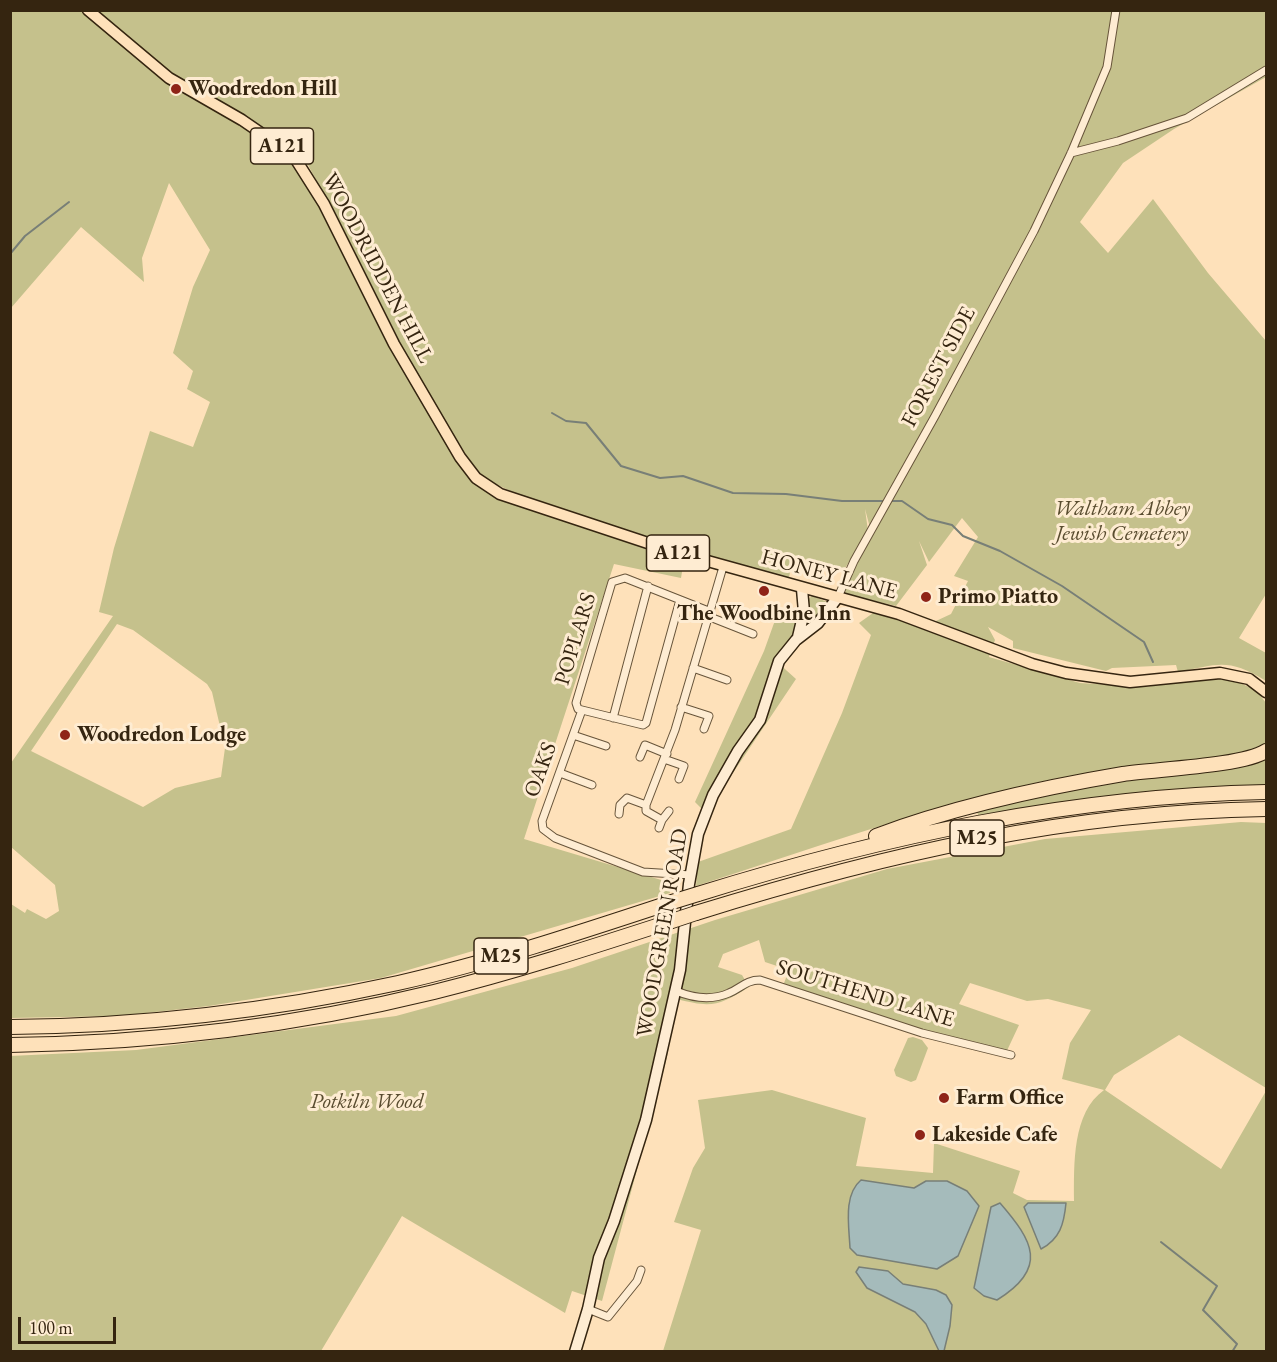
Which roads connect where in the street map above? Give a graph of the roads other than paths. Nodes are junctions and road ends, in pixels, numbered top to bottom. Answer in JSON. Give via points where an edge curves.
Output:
{"nodes":[{"id":1,"x":88,"y":10,"type":"edge"},
{"id":2,"x":1116,"y":10,"type":"edge"},
{"id":3,"x":1266,"y":70,"type":"edge"},
{"id":4,"x":1071,"y":153,"type":"junction"},
{"id":5,"x":487,"y":486,"type":"joint"},
{"id":6,"x":723,"y":567,"type":"junction"},
{"id":7,"x":648,"y":586,"type":"junction"},
{"id":8,"x":802,"y":589,"type":"junction"},
{"id":9,"x":838,"y":597,"type":"junction"},
{"id":10,"x":680,"y":600,"type":"junction"},
{"id":11,"x":710,"y":614,"type":"junction"},
{"id":12,"x":753,"y":634,"type":"dead end"},
{"id":13,"x":796,"y":640,"type":"junction"},
{"id":14,"x":693,"y":668,"type":"junction"},
{"id":15,"x":727,"y":680,"type":"dead end"},
{"id":16,"x":1266,"y":692,"type":"edge"},
{"id":17,"x":681,"y":707,"type":"junction"},
{"id":18,"x":582,"y":710,"type":"junction"},
{"id":19,"x":612,"y":718,"type":"junction"},
{"id":20,"x":704,"y":729,"type":"dead end"},
{"id":21,"x":573,"y":735,"type":"junction"},
{"id":22,"x":606,"y":746,"type":"dead end"},
{"id":23,"x":1266,"y":751,"type":"edge"},
{"id":24,"x":666,"y":756,"type":"junction"},
{"id":25,"x":640,"y":758,"type":"dead end"},
{"id":26,"x":560,"y":773,"type":"junction"},
{"id":27,"x":679,"y":779,"type":"dead end"},
{"id":28,"x":592,"y":785,"type":"dead end"},
{"id":29,"x":1266,"y":792,"type":"edge"},
{"id":30,"x":646,"y":806,"type":"junction"},
{"id":31,"x":1266,"y":809,"type":"edge"},
{"id":32,"x":669,"y":811,"type":"dead end"},
{"id":33,"x":619,"y":814,"type":"dead end"},
{"id":34,"x":836,"y":853,"type":"junction"},
{"id":35,"x":691,"y":875,"type":"junction"},
{"id":36,"x":676,"y":991,"type":"junction"},
{"id":37,"x":10,"y":1027,"type":"edge"},
{"id":38,"x":10,"y":1045,"type":"edge"},
{"id":39,"x":1011,"y":1055,"type":"dead end"},
{"id":40,"x":641,"y":1270,"type":"dead end"},
{"id":41,"x":588,"y":1309,"type":"junction"},
{"id":42,"x":575,"y":1352,"type":"edge"}],
"edges":[{"from":1,"to":5,"type":"main road","name":"WOODRIDDEN HILL","number":"A121","via":[[169,78],[293,155],[324,204],[413,378],[460,457]]},
{"from":2,"to":4,"type":"street","name":"FOREST SIDE","via":[[1107,66]]},
{"from":3,"to":4,"type":"street","via":[[1187,118]]},
{"from":4,"to":9,"type":"street","name":"FOREST SIDE","via":[[1034,231]]},
{"from":5,"to":6,"type":"main road","name":"HONEY LANE","number":"A121","via":[[500,494]]},
{"from":6,"to":8,"type":"main road","name":"HONEY LANE","number":"A121"},
{"from":6,"to":11,"type":"street"},
{"from":7,"to":10,"type":"street"},
{"from":7,"to":18,"type":"street","name":"POPLARS","via":[[625,578],[612,582],[576,703]]},
{"from":7,"to":19,"type":"street"},
{"from":8,"to":9,"type":"main road","name":"HONEY LANE","number":"A121"},
{"from":8,"to":13,"type":"street","name":"WOODGREEN ROAD","via":[[803,625]]},
{"from":9,"to":13,"type":"street","name":"WOODGREEN ROAD","via":[[818,623]]},
{"from":9,"to":16,"type":"main road","name":"HONEY LANE","number":"A121","via":[[1066,673],[1130,682],[1220,673],[1249,679]]},
{"from":10,"to":11,"type":"street"},
{"from":10,"to":19,"type":"street","name":"POPLARS","via":[[646,723]]},
{"from":11,"to":12,"type":"street"},
{"from":11,"to":14,"type":"street"},
{"from":13,"to":35,"type":"street","name":"WOODGREEN ROAD","via":[[774,671],[760,720],[713,795],[698,834]]},
{"from":14,"to":15,"type":"street"},
{"from":14,"to":17,"type":"street"},
{"from":17,"to":20,"type":"street","via":[[709,716]]},
{"from":17,"to":24,"type":"street"},
{"from":18,"to":19,"type":"street","name":"POPLARS"},
{"from":18,"to":21,"type":"street","name":"OAKS"},
{"from":21,"to":22,"type":"street"},
{"from":21,"to":26,"type":"street","name":"OAKS"},
{"from":23,"to":34,"type":"highway","number":"M25","via":[[1245,759],[1128,774],[1013,796],[896,828]]},
{"from":24,"to":25,"type":"street","via":[[645,745]]},
{"from":24,"to":27,"type":"street","via":[[684,766]]},
{"from":24,"to":30,"type":"street"},
{"from":26,"to":28,"type":"street"},
{"from":26,"to":35,"type":"street","name":"OAKS","via":[[542,821],[543,829],[555,838],[643,872]]},
{"from":29,"to":34,"type":"highway","number":"M25","via":[[1155,798],[1047,810]]},
{"from":30,"to":32,"type":"street","via":[[646,811],[660,824]]},
{"from":30,"to":33,"type":"street","via":[[627,798],[620,805]]},
{"from":31,"to":38,"type":"highway","number":"M25","bridge":true,"via":[[1126,817],[988,836],[852,866],[468,983],[329,1015],[169,1037]]},
{"from":34,"to":37,"type":"highway","number":"M25","bridge":true,"via":[[467,965],[327,997],[149,1021]]},
{"from":35,"to":36,"type":"street","name":"WOODGREEN ROAD"},
{"from":36,"to":39,"type":"street","name":"SOUTHEND LANE","via":[[696,998],[710,997],[728,993],[748,980],[760,980],[922,1033]]},
{"from":36,"to":41,"type":"street","name":"WOODGREEN ROAD","via":[[646,1120],[598,1258]]},
{"from":40,"to":41,"type":"street","via":[[637,1281],[608,1317]]},
{"from":41,"to":42,"type":"street","name":"WOODGREEN ROAD"}]}
